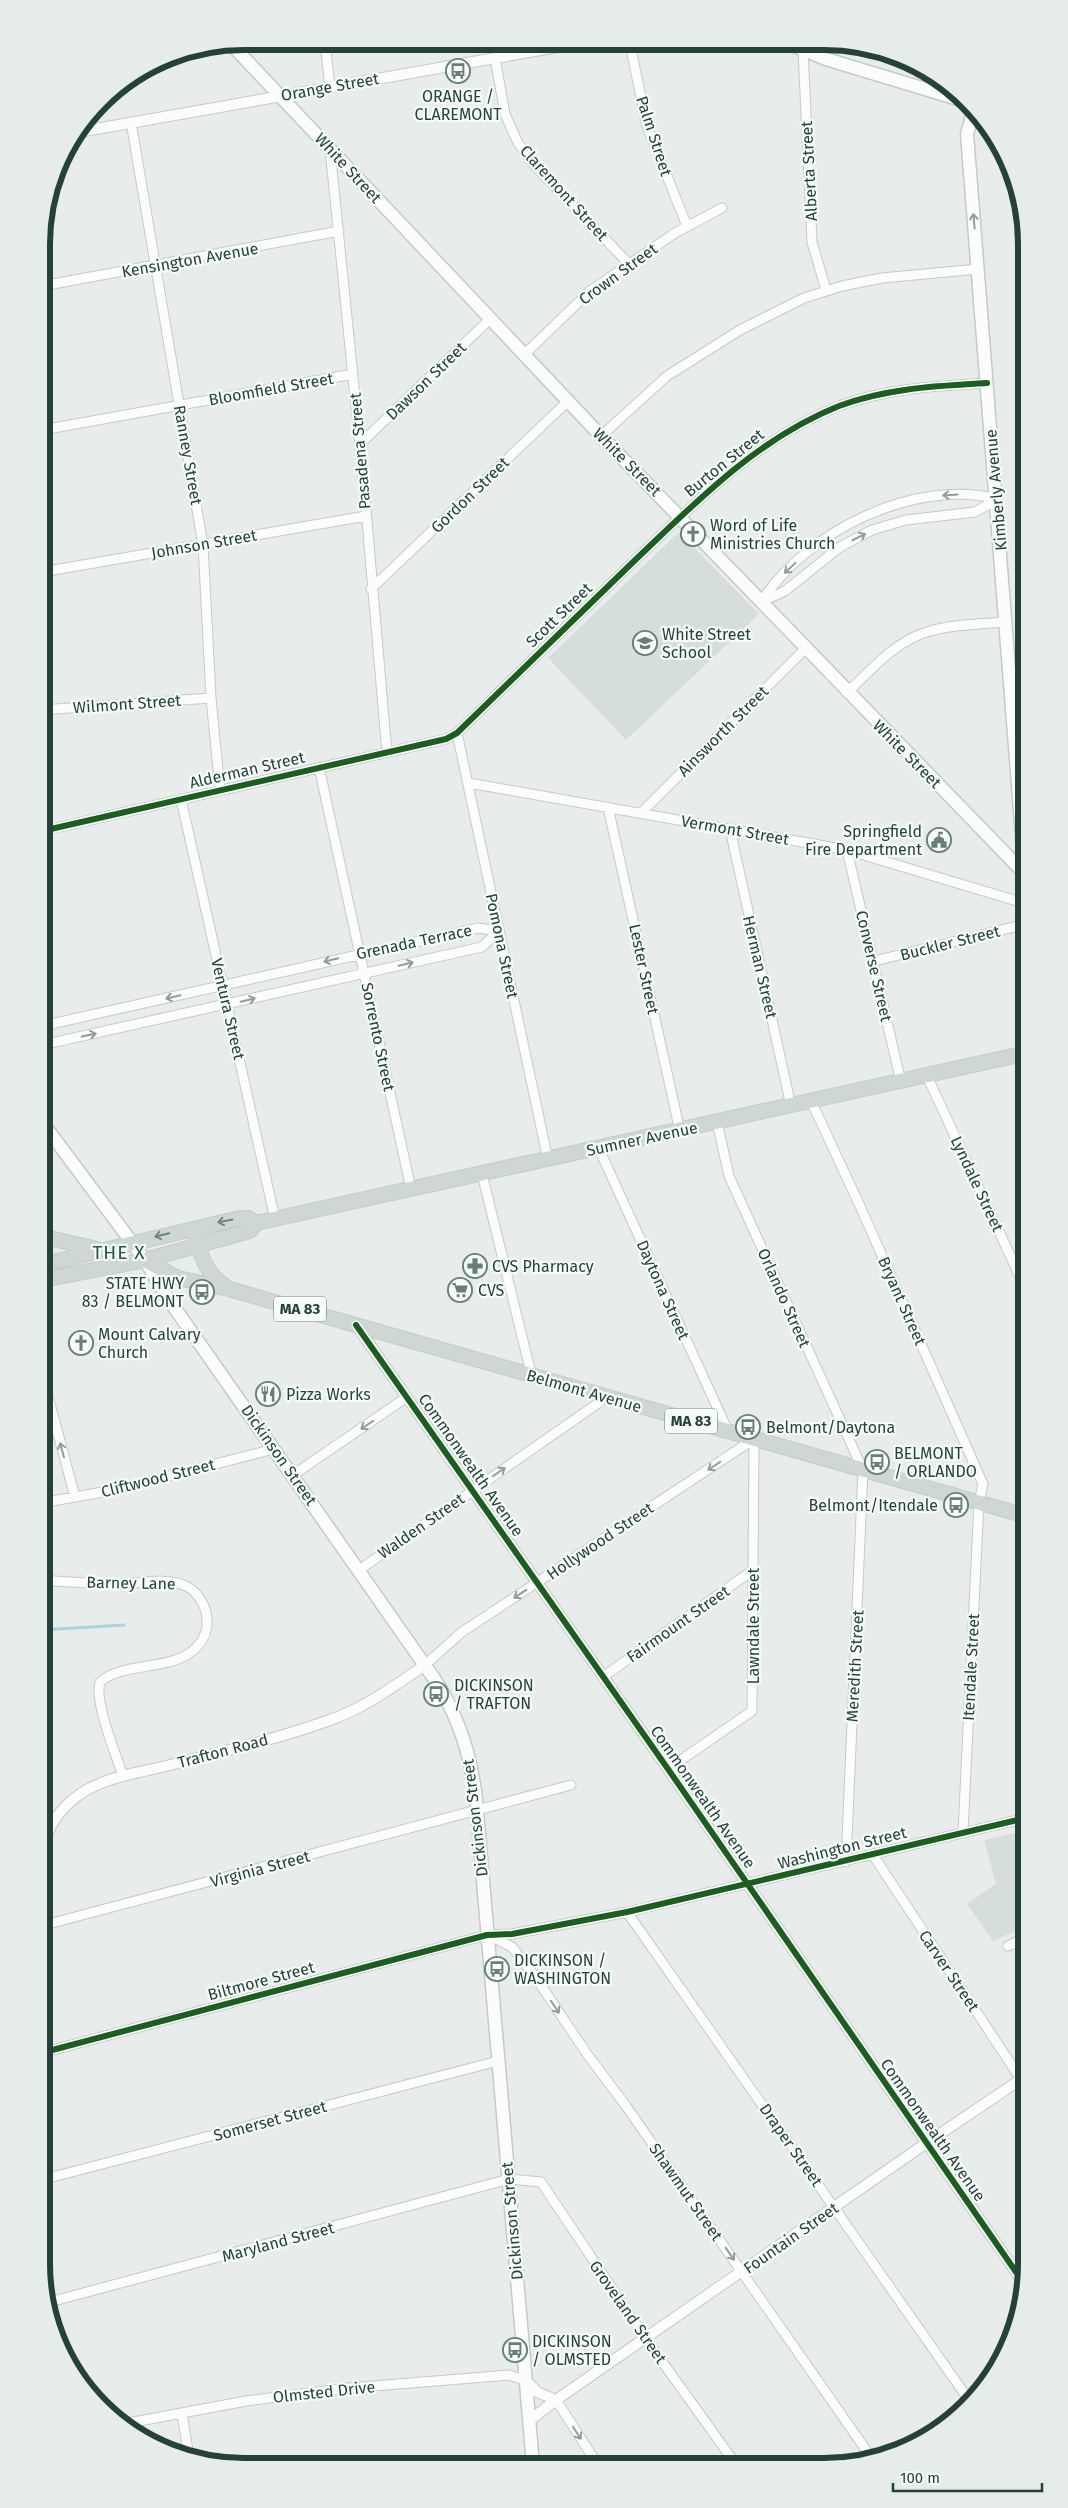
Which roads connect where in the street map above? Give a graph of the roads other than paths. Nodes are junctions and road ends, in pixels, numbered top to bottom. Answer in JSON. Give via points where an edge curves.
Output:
{"nodes":[{"id":1,"x":237,"y":50,"type":"edge"},
{"id":2,"x":327,"y":50,"type":"edge"},
{"id":3,"x":540,"y":50,"type":"edge"},
{"id":4,"x":631,"y":50,"type":"edge"},
{"id":5,"x":798,"y":50,"type":"edge"},
{"id":6,"x":805,"y":50,"type":"edge"},
{"id":7,"x":495,"y":58,"type":"junction"},
{"id":8,"x":330,"y":87,"type":"junction"},
{"id":9,"x":280,"y":96,"type":"junction"},
{"id":10,"x":950,"y":97,"type":"edge"},
{"id":11,"x":972,"y":118,"type":"edge"},
{"id":12,"x":131,"y":122,"type":"junction"},
{"id":13,"x":87,"y":130,"type":"edge"},
{"id":14,"x":330,"y":149,"type":"junction"},
{"id":15,"x":722,"y":208,"type":"dead end"},
{"id":16,"x":687,"y":226,"type":"junction"},
{"id":17,"x":338,"y":231,"type":"junction"},
{"id":18,"x":629,"y":264,"type":"junction"},
{"id":19,"x":156,"y":266,"type":"junction"},
{"id":20,"x":978,"y":269,"type":"junction"},
{"id":21,"x":50,"y":285,"type":"edge"},
{"id":22,"x":826,"y":290,"type":"junction"},
{"id":23,"x":491,"y":318,"type":"junction"},
{"id":24,"x":525,"y":354,"type":"junction"},
{"id":25,"x":353,"y":374,"type":"junction"},
{"id":26,"x":988,"y":383,"type":"junction"},
{"id":27,"x":568,"y":401,"type":"junction"},
{"id":28,"x":180,"y":405,"type":"junction"},
{"id":29,"x":50,"y":429,"type":"edge"},
{"id":30,"x":601,"y":436,"type":"junction"},
{"id":31,"x":360,"y":444,"type":"junction"},
{"id":32,"x":998,"y":499,"type":"junction"},
{"id":33,"x":897,"y":504,"type":"junction"},
{"id":34,"x":366,"y":516,"type":"junction"},
{"id":35,"x":681,"y":516,"type":"junction"},
{"id":36,"x":902,"y":521,"type":"junction"},
{"id":37,"x":827,"y":538,"type":"junction"},
{"id":38,"x":203,"y":545,"type":"junction"},
{"id":39,"x":834,"y":552,"type":"junction"},
{"id":40,"x":50,"y":571,"type":"edge"},
{"id":41,"x":371,"y":589,"type":"junction"},
{"id":42,"x":761,"y":602,"type":"junction"},
{"id":43,"x":1007,"y":622,"type":"junction"},
{"id":44,"x":805,"y":649,"type":"junction"},
{"id":45,"x":847,"y":693,"type":"junction"},
{"id":46,"x":211,"y":698,"type":"junction"},
{"id":47,"x":50,"y":709,"type":"edge"},
{"id":48,"x":457,"y":733,"type":"junction"},
{"id":49,"x":387,"y":753,"type":"junction"},
{"id":50,"x":319,"y":768,"type":"junction"},
{"id":51,"x":1018,"y":769,"type":"edge"},
{"id":52,"x":469,"y":783,"type":"junction"},
{"id":53,"x":220,"y":790,"type":"junction"},
{"id":54,"x":181,"y":799,"type":"junction"},
{"id":55,"x":608,"y":808,"type":"junction"},
{"id":56,"x":640,"y":813,"type":"junction"},
{"id":57,"x":50,"y":829,"type":"edge"},
{"id":58,"x":730,"y":829,"type":"junction"},
{"id":59,"x":847,"y":850,"type":"junction"},
{"id":60,"x":1018,"y":868,"type":"edge"},
{"id":61,"x":1018,"y":901,"type":"edge"},
{"id":62,"x":1018,"y":926,"type":"edge"},
{"id":63,"x":499,"y":931,"type":"junction"},
{"id":64,"x":360,"y":953,"type":"junction"},
{"id":65,"x":874,"y":961,"type":"junction"},
{"id":66,"x":364,"y":974,"type":"junction"},
{"id":67,"x":223,"y":985,"type":"junction"},
{"id":68,"x":227,"y":1004,"type":"junction"},
{"id":69,"x":50,"y":1024,"type":"edge"},
{"id":70,"x":50,"y":1043,"type":"edge"},
{"id":71,"x":1018,"y":1055,"type":"edge"},
{"id":72,"x":927,"y":1076,"type":"junction"},
{"id":73,"x":901,"y":1082,"type":"junction"},
{"id":74,"x":810,"y":1101,"type":"junction"},
{"id":75,"x":791,"y":1106,"type":"junction"},
{"id":76,"x":717,"y":1122,"type":"junction"},
{"id":77,"x":680,"y":1131,"type":"junction"},
{"id":78,"x":50,"y":1133,"type":"edge"},
{"id":79,"x":599,"y":1148,"type":"junction"},
{"id":80,"x":548,"y":1160,"type":"junction"},
{"id":81,"x":482,"y":1174,"type":"junction"},
{"id":82,"x":411,"y":1189,"type":"junction"},
{"id":83,"x":275,"y":1219,"type":"junction"},
{"id":84,"x":256,"y":1223,"type":"junction"},
{"id":85,"x":194,"y":1228,"type":"junction"},
{"id":86,"x":50,"y":1238,"type":"edge"},
{"id":87,"x":131,"y":1243,"type":"junction"},
{"id":88,"x":198,"y":1246,"type":"junction"},
{"id":89,"x":103,"y":1250,"type":"junction"},
{"id":90,"x":145,"y":1260,"type":"junction"},
{"id":91,"x":50,"y":1265,"type":"edge"},
{"id":92,"x":1018,"y":1275,"type":"edge"},
{"id":93,"x":50,"y":1279,"type":"edge"},
{"id":94,"x":229,"y":1289,"type":"junction"},
{"id":95,"x":356,"y":1326,"type":"junction"},
{"id":96,"x":532,"y":1377,"type":"junction"},
{"id":97,"x":407,"y":1398,"type":"junction"},
{"id":98,"x":607,"y":1398,"type":"junction"},
{"id":99,"x":50,"y":1401,"type":"edge"},
{"id":100,"x":728,"y":1431,"type":"junction"},
{"id":101,"x":754,"y":1439,"type":"junction"},
{"id":102,"x":274,"y":1449,"type":"junction"},
{"id":103,"x":863,"y":1470,"type":"junction"},
{"id":104,"x":293,"y":1475,"type":"junction"},
{"id":105,"x":473,"y":1490,"type":"junction"},
{"id":106,"x":75,"y":1497,"type":"junction"},
{"id":107,"x":50,"y":1501,"type":"edge"},
{"id":108,"x":979,"y":1502,"type":"junction"},
{"id":109,"x":1018,"y":1514,"type":"edge"},
{"id":110,"x":358,"y":1570,"type":"junction"},
{"id":111,"x":753,"y":1570,"type":"junction"},
{"id":112,"x":50,"y":1580,"type":"edge"},
{"id":113,"x":537,"y":1583,"type":"junction"},
{"id":114,"x":425,"y":1665,"type":"junction"},
{"id":115,"x":603,"y":1677,"type":"junction"},
{"id":116,"x":668,"y":1770,"type":"junction"},
{"id":117,"x":123,"y":1776,"type":"junction"},
{"id":118,"x":571,"y":1785,"type":"dead end"},
{"id":119,"x":477,"y":1808,"type":"junction"},
{"id":120,"x":1018,"y":1820,"type":"edge"},
{"id":121,"x":50,"y":1827,"type":"edge"},
{"id":122,"x":963,"y":1832,"type":"junction"},
{"id":123,"x":873,"y":1855,"type":"junction"},
{"id":124,"x":846,"y":1862,"type":"junction"},
{"id":125,"x":747,"y":1885,"type":"junction"},
{"id":126,"x":627,"y":1912,"type":"junction"},
{"id":127,"x":50,"y":1924,"type":"edge"},
{"id":128,"x":487,"y":1935,"type":"junction"},
{"id":129,"x":1018,"y":1941,"type":"edge"},
{"id":130,"x":1008,"y":1946,"type":"dead end"},
{"id":131,"x":50,"y":2051,"type":"edge"},
{"id":132,"x":498,"y":2061,"type":"junction"},
{"id":133,"x":1018,"y":2071,"type":"edge"},
{"id":134,"x":1018,"y":2084,"type":"edge"},
{"id":135,"x":925,"y":2144,"type":"junction"},
{"id":136,"x":50,"y":2178,"type":"edge"},
{"id":137,"x":509,"y":2178,"type":"junction"},
{"id":138,"x":834,"y":2207,"type":"junction"},
{"id":139,"x":742,"y":2272,"type":"junction"},
{"id":140,"x":1018,"y":2276,"type":"edge"},
{"id":141,"x":54,"y":2301,"type":"edge"},
{"id":142,"x":646,"y":2339,"type":"junction"},
{"id":143,"x":526,"y":2381,"type":"junction"},
{"id":144,"x":965,"y":2397,"type":"edge"},
{"id":145,"x":556,"y":2400,"type":"junction"},
{"id":146,"x":182,"y":2413,"type":"junction"},
{"id":147,"x":132,"y":2422,"type":"edge"},
{"id":148,"x":529,"y":2422,"type":"junction"},
{"id":149,"x":188,"y":2450,"type":"edge"},
{"id":150,"x":868,"y":2453,"type":"edge"},
{"id":151,"x":532,"y":2458,"type":"edge"},
{"id":152,"x":593,"y":2458,"type":"edge"},
{"id":153,"x":731,"y":2458,"type":"edge"}],
"edges":[{"from":1,"to":9,"type":"main road","name":"White Street"},
{"from":2,"to":8,"type":"street"},
{"from":3,"to":7,"type":"street","name":"Orange Street"},
{"from":4,"to":16,"type":"street","name":"Palm Street","via":[[647,126]]},
{"from":5,"to":22,"type":"street","name":"Alberta Street","via":[[812,242]]},
{"from":6,"to":10,"type":"main road"},
{"from":7,"to":8,"type":"street","name":"Orange Street"},
{"from":7,"to":18,"type":"street","name":"Claremont Street","via":[[505,114],[518,143],[535,166]]},
{"from":8,"to":9,"type":"street","name":"Orange Street"},
{"from":9,"to":12,"type":"street","name":"Orange Street"},
{"from":9,"to":14,"type":"main road","name":"White Street"},
{"from":20,"to":11,"type":"main road","name":"Kimberly Avenue","one_way":true,"via":[[968,134]]},
{"from":12,"to":13,"type":"street","name":"Orange Street"},
{"from":12,"to":19,"type":"street","name":"Ranney Street"},
{"from":14,"to":17,"type":"street","name":"Pasadena Street"},
{"from":14,"to":23,"type":"main road","name":"White Street"},
{"from":15,"to":16,"type":"street","name":"Crown Street"},
{"from":16,"to":18,"type":"street","name":"Crown Street"},
{"from":17,"to":19,"type":"street","name":"Kensington Avenue"},
{"from":17,"to":25,"type":"street","name":"Pasadena Street"},
{"from":18,"to":24,"type":"street","name":"Crown Street","via":[[590,291]]},
{"from":19,"to":21,"type":"street","name":"Kensington Avenue"},
{"from":19,"to":28,"type":"street","name":"Ranney Street"},
{"from":20,"to":22,"type":"street","via":[[882,278]]},
{"from":20,"to":26,"type":"main road","name":"Kimberly Avenue"},
{"from":22,"to":30,"type":"street","via":[[771,314],[711,347],[667,376]]},
{"from":23,"to":24,"type":"main road","name":"White Street"},
{"from":23,"to":31,"type":"street","name":"Dawson Street"},
{"from":24,"to":27,"type":"main road","name":"White Street"},
{"from":25,"to":28,"type":"street","name":"Bloomfield Street"},
{"from":25,"to":31,"type":"street","name":"Pasadena Street"},
{"from":26,"to":32,"type":"main road","name":"Kimberly Avenue"},
{"from":26,"to":35,"type":"street","name":"Burton Street","via":[[907,389],[855,401],[826,412],[755,452]]},
{"from":27,"to":30,"type":"main road","name":"White Street"},
{"from":27,"to":41,"type":"street","name":"Gordon Street"},
{"from":28,"to":29,"type":"street","name":"Bloomfield Street"},
{"from":28,"to":38,"type":"street","name":"Ranney Street"},
{"from":30,"to":35,"type":"main road","name":"White Street"},
{"from":31,"to":34,"type":"street","name":"Pasadena Street"},
{"from":32,"to":33,"type":"street","one_way":true,"via":[[974,493],[932,496]]},
{"from":32,"to":36,"type":"street","via":[[975,512]]},
{"from":32,"to":43,"type":"main road","name":"Kimberly Avenue"},
{"from":33,"to":36,"type":"street"},
{"from":33,"to":37,"type":"street","via":[[863,516]]},
{"from":34,"to":38,"type":"street","name":"Johnson Street"},
{"from":34,"to":41,"type":"street","name":"Pasadena Street"},
{"from":35,"to":42,"type":"main road","name":"White Street"},
{"from":35,"to":48,"type":"street","name":"Scott Street"},
{"from":39,"to":36,"type":"street","one_way":true,"via":[[872,530]]},
{"from":37,"to":39,"type":"street"},
{"from":37,"to":42,"type":"street","one_way":true,"via":[[776,582]]},
{"from":38,"to":40,"type":"street","name":"Johnson Street"},
{"from":38,"to":46,"type":"street","name":"Ranney Street"},
{"from":39,"to":42,"type":"street","via":[[785,591]]},
{"from":41,"to":49,"type":"street","name":"Pasadena Street"},
{"from":42,"to":44,"type":"main road","name":"White Street"},
{"from":43,"to":45,"type":"street","via":[[940,628],[919,635],[884,657]]},
{"from":43,"to":51,"type":"main road","name":"Kimberly Avenue"},
{"from":44,"to":45,"type":"main road","name":"White Street"},
{"from":44,"to":56,"type":"street","name":"Ainsworth Street"},
{"from":45,"to":60,"type":"main road","name":"White Street"},
{"from":46,"to":47,"type":"street","name":"Wilmont Street"},
{"from":46,"to":53,"type":"street","name":"Ranney Street"},
{"from":48,"to":49,"type":"street","name":"Alderman Street","via":[[446,739]]},
{"from":48,"to":52,"type":"street","name":"Pomona Street"},
{"from":49,"to":50,"type":"street","name":"Alderman Street"},
{"from":50,"to":53,"type":"street","name":"Alderman Street"},
{"from":50,"to":64,"type":"street","name":"Sorrento Street"},
{"from":52,"to":55,"type":"street","name":"Vermont Street"},
{"from":52,"to":63,"type":"street","name":"Pomona Street"},
{"from":53,"to":54,"type":"street","name":"Alderman Street"},
{"from":54,"to":57,"type":"street","name":"Alderman Street"},
{"from":54,"to":67,"type":"street","name":"Ventura Street"},
{"from":55,"to":56,"type":"street","name":"Vermont Street"},
{"from":55,"to":77,"type":"street","name":"Lester Street"},
{"from":56,"to":58,"type":"street","name":"Vermont Street"},
{"from":58,"to":59,"type":"street","name":"Vermont Street"},
{"from":58,"to":75,"type":"street","name":"Herman Street"},
{"from":59,"to":61,"type":"street","name":"Vermont Street"},
{"from":59,"to":65,"type":"street","name":"Converse Street"},
{"from":62,"to":65,"type":"street","name":"Buckler Street"},
{"from":63,"to":64,"type":"street","name":"Grenada Terrace","via":[[478,928]]},
{"from":66,"to":63,"type":"street","name":"Grenada Terrace","one_way":true,"via":[[482,947]]},
{"from":63,"to":80,"type":"street","name":"Pomona Street"},
{"from":64,"to":66,"type":"street","name":"Sorrento Street"},
{"from":64,"to":67,"type":"street","name":"Grenada Terrace","one_way":true},
{"from":65,"to":73,"type":"street","name":"Converse Street"},
{"from":68,"to":66,"type":"street","name":"Grenada Terrace","one_way":true},
{"from":66,"to":82,"type":"street","name":"Sorrento Street"},
{"from":67,"to":68,"type":"street","name":"Ventura Street"},
{"from":67,"to":69,"type":"street","name":"Grenada Terrace","one_way":true},
{"from":70,"to":68,"type":"street","name":"Grenada Terrace","one_way":true},
{"from":68,"to":83,"type":"street","name":"Ventura Street"},
{"from":71,"to":72,"type":"main road","name":"Sumner Avenue"},
{"from":72,"to":73,"type":"main road","name":"Sumner Avenue"},
{"from":72,"to":92,"type":"street","name":"Lyndale Street"},
{"from":73,"to":74,"type":"main road","name":"Sumner Avenue"},
{"from":74,"to":75,"type":"main road","name":"Sumner Avenue"},
{"from":74,"to":108,"type":"street","name":"Bryant Street","via":[[977,1468],[983,1484]]},
{"from":75,"to":76,"type":"main road","name":"Sumner Avenue"},
{"from":76,"to":77,"type":"main road","name":"Sumner Avenue"},
{"from":76,"to":103,"type":"street","name":"Orlando Street","via":[[729,1176]]},
{"from":77,"to":79,"type":"main road","name":"Sumner Avenue"},
{"from":78,"to":87,"type":"main road","name":"Dickinson Street"},
{"from":79,"to":80,"type":"main road","name":"Sumner Avenue"},
{"from":79,"to":100,"type":"street","name":"Daytona Street"},
{"from":80,"to":81,"type":"main road","name":"Sumner Avenue"},
{"from":81,"to":82,"type":"main road","name":"Sumner Avenue"},
{"from":81,"to":96,"type":"street"},
{"from":82,"to":83,"type":"main road","name":"Sumner Avenue"},
{"from":83,"to":84,"type":"main road","name":"Sumner Avenue"},
{"from":84,"to":85,"type":"main road","name":"Sumner Avenue","one_way":true,"via":[[240,1218]]},
{"from":84,"to":88,"type":"main road","name":"Sumner Avenue","via":[[251,1230]]},
{"from":85,"to":87,"type":"main road","name":"Sumner Avenue","one_way":true},
{"from":85,"to":88,"type":"main road","name":"Belmont Avenue","number":"MA 83"},
{"from":86,"to":89,"type":"main road"},
{"from":87,"to":89,"type":"main road","name":"Sumner Avenue"},
{"from":87,"to":90,"type":"main road","name":"Dickinson Street"},
{"from":88,"to":90,"type":"main road","name":"Sumner Avenue"},
{"from":88,"to":94,"type":"main road","name":"Belmont Avenue","number":"MA 83","via":[[205,1268]]},
{"from":89,"to":91,"type":"main road","name":"Sumner Avenue"},
{"from":90,"to":93,"type":"main road","name":"Sumner Avenue"},
{"from":90,"to":94,"type":"main road","name":"Belmont Avenue","number":"MA 83","via":[[178,1278]]},
{"from":90,"to":102,"type":"main road","name":"Dickinson Street","via":[[167,1297]]},
{"from":94,"to":95,"type":"main road","name":"Belmont Avenue","number":"MA 83"},
{"from":95,"to":96,"type":"main road","name":"Belmont Avenue","number":"MA 83"},
{"from":95,"to":97,"type":"street","name":"Commonwealth Avenue"},
{"from":96,"to":98,"type":"main road","name":"Belmont Avenue","number":"MA 83"},
{"from":97,"to":104,"type":"street","one_way":true},
{"from":97,"to":105,"type":"street","name":"Commonwealth Avenue"},
{"from":98,"to":100,"type":"main road","name":"Belmont Avenue","number":"MA 83"},
{"from":105,"to":98,"type":"street","name":"Walden Street","one_way":true},
{"from":106,"to":99,"type":"street","one_way":true},
{"from":100,"to":101,"type":"main road","name":"Belmont Avenue","number":"MA 83"},
{"from":101,"to":103,"type":"main road","name":"Belmont Avenue","number":"MA 83"},
{"from":101,"to":111,"type":"street","name":"Lawndale Street"},
{"from":101,"to":113,"type":"street","name":"Hollywood Street","one_way":true},
{"from":102,"to":104,"type":"main road","name":"Dickinson Street"},
{"from":102,"to":106,"type":"street","name":"Cliftwood Street"},
{"from":103,"to":108,"type":"main road","name":"Belmont Avenue","number":"MA 83"},
{"from":103,"to":124,"type":"street","name":"Meredith Street"},
{"from":104,"to":110,"type":"main road","name":"Dickinson Street"},
{"from":105,"to":110,"type":"street","name":"Walden Street"},
{"from":105,"to":113,"type":"street","name":"Commonwealth Avenue"},
{"from":106,"to":107,"type":"street","name":"Cliftwood Street"},
{"from":108,"to":109,"type":"main road","name":"Belmont Avenue","number":"MA 83"},
{"from":108,"to":122,"type":"street","name":"Itendale Street"},
{"from":110,"to":114,"type":"main road","name":"Dickinson Street"},
{"from":111,"to":115,"type":"street","name":"Fairmount Street"},
{"from":111,"to":116,"type":"street","name":"Lawndale Street","via":[[752,1711]]},
{"from":112,"to":117,"type":"street","name":"Barney Lane","via":[[176,1583],[191,1589],[205,1608],[205,1634],[200,1644],[190,1652],[172,1662],[122,1672],[100,1682],[101,1705]]},
{"from":113,"to":114,"type":"street","name":"Hollywood Street","one_way":true,"via":[[462,1632]]},
{"from":113,"to":115,"type":"street","name":"Commonwealth Avenue"},
{"from":114,"to":117,"type":"street","name":"Trafton Road","via":[[382,1695],[334,1719]]},
{"from":114,"to":119,"type":"main road","name":"Dickinson Street","via":[[448,1700],[460,1727],[472,1770]]},
{"from":115,"to":116,"type":"street","name":"Commonwealth Avenue"},
{"from":116,"to":125,"type":"street","name":"Commonwealth Avenue"},
{"from":117,"to":121,"type":"street","name":"Trafton Road","via":[[73,1799]]},
{"from":118,"to":119,"type":"street","name":"Virginia Street"},
{"from":119,"to":127,"type":"street","name":"Virginia Street"},
{"from":119,"to":128,"type":"main road","name":"Dickinson Street"},
{"from":120,"to":122,"type":"street","name":"Washington Street"},
{"from":122,"to":123,"type":"street","name":"Washington Street"},
{"from":123,"to":124,"type":"street","name":"Washington Street"},
{"from":123,"to":133,"type":"street","name":"Carver Street"},
{"from":124,"to":125,"type":"street","name":"Washington Street"},
{"from":125,"to":126,"type":"street","name":"Washington Street"},
{"from":125,"to":135,"type":"street","name":"Commonwealth Avenue"},
{"from":126,"to":128,"type":"street","name":"Washington Street","via":[[512,1934]]},
{"from":126,"to":138,"type":"street","name":"Draper Street"},
{"from":128,"to":131,"type":"street","name":"Biltmore Street"},
{"from":128,"to":132,"type":"main road","name":"Dickinson Street"},
{"from":128,"to":139,"type":"street","name":"Shawmut Street","one_way":true,"via":[[512,1947],[534,1975]]},
{"from":129,"to":130,"type":"street"},
{"from":132,"to":136,"type":"street","name":"Somerset Street"},
{"from":132,"to":137,"type":"main road","name":"Dickinson Street"},
{"from":134,"to":135,"type":"street","name":"Fountain Street"},
{"from":135,"to":138,"type":"street","name":"Fountain Street"},
{"from":135,"to":140,"type":"street","name":"Commonwealth Avenue"},
{"from":137,"to":141,"type":"street","name":"Maryland Street"},
{"from":137,"to":142,"type":"street","name":"Groveland Street","via":[[540,2182]]},
{"from":137,"to":143,"type":"main road","name":"Dickinson Street"},
{"from":138,"to":139,"type":"street","name":"Fountain Street"},
{"from":138,"to":144,"type":"street","name":"Draper Street"},
{"from":139,"to":142,"type":"street","name":"Fountain Street"},
{"from":139,"to":150,"type":"street","name":"Shawmut Street"},
{"from":142,"to":145,"type":"street","name":"Fountain Street"},
{"from":142,"to":153,"type":"street","name":"Groveland Street"},
{"from":143,"to":145,"type":"street","via":[[537,2392]]},
{"from":143,"to":146,"type":"street","name":"Olmsted Drive","via":[[509,2376],[349,2388]]},
{"from":143,"to":148,"type":"main road","name":"Dickinson Street"},
{"from":145,"to":148,"type":"street","name":"Fountain Street"},
{"from":145,"to":152,"type":"street","one_way":true},
{"from":146,"to":147,"type":"street","name":"Olmsted Drive"},
{"from":146,"to":149,"type":"street"},
{"from":148,"to":151,"type":"main road","name":"Dickinson Street"}]}
